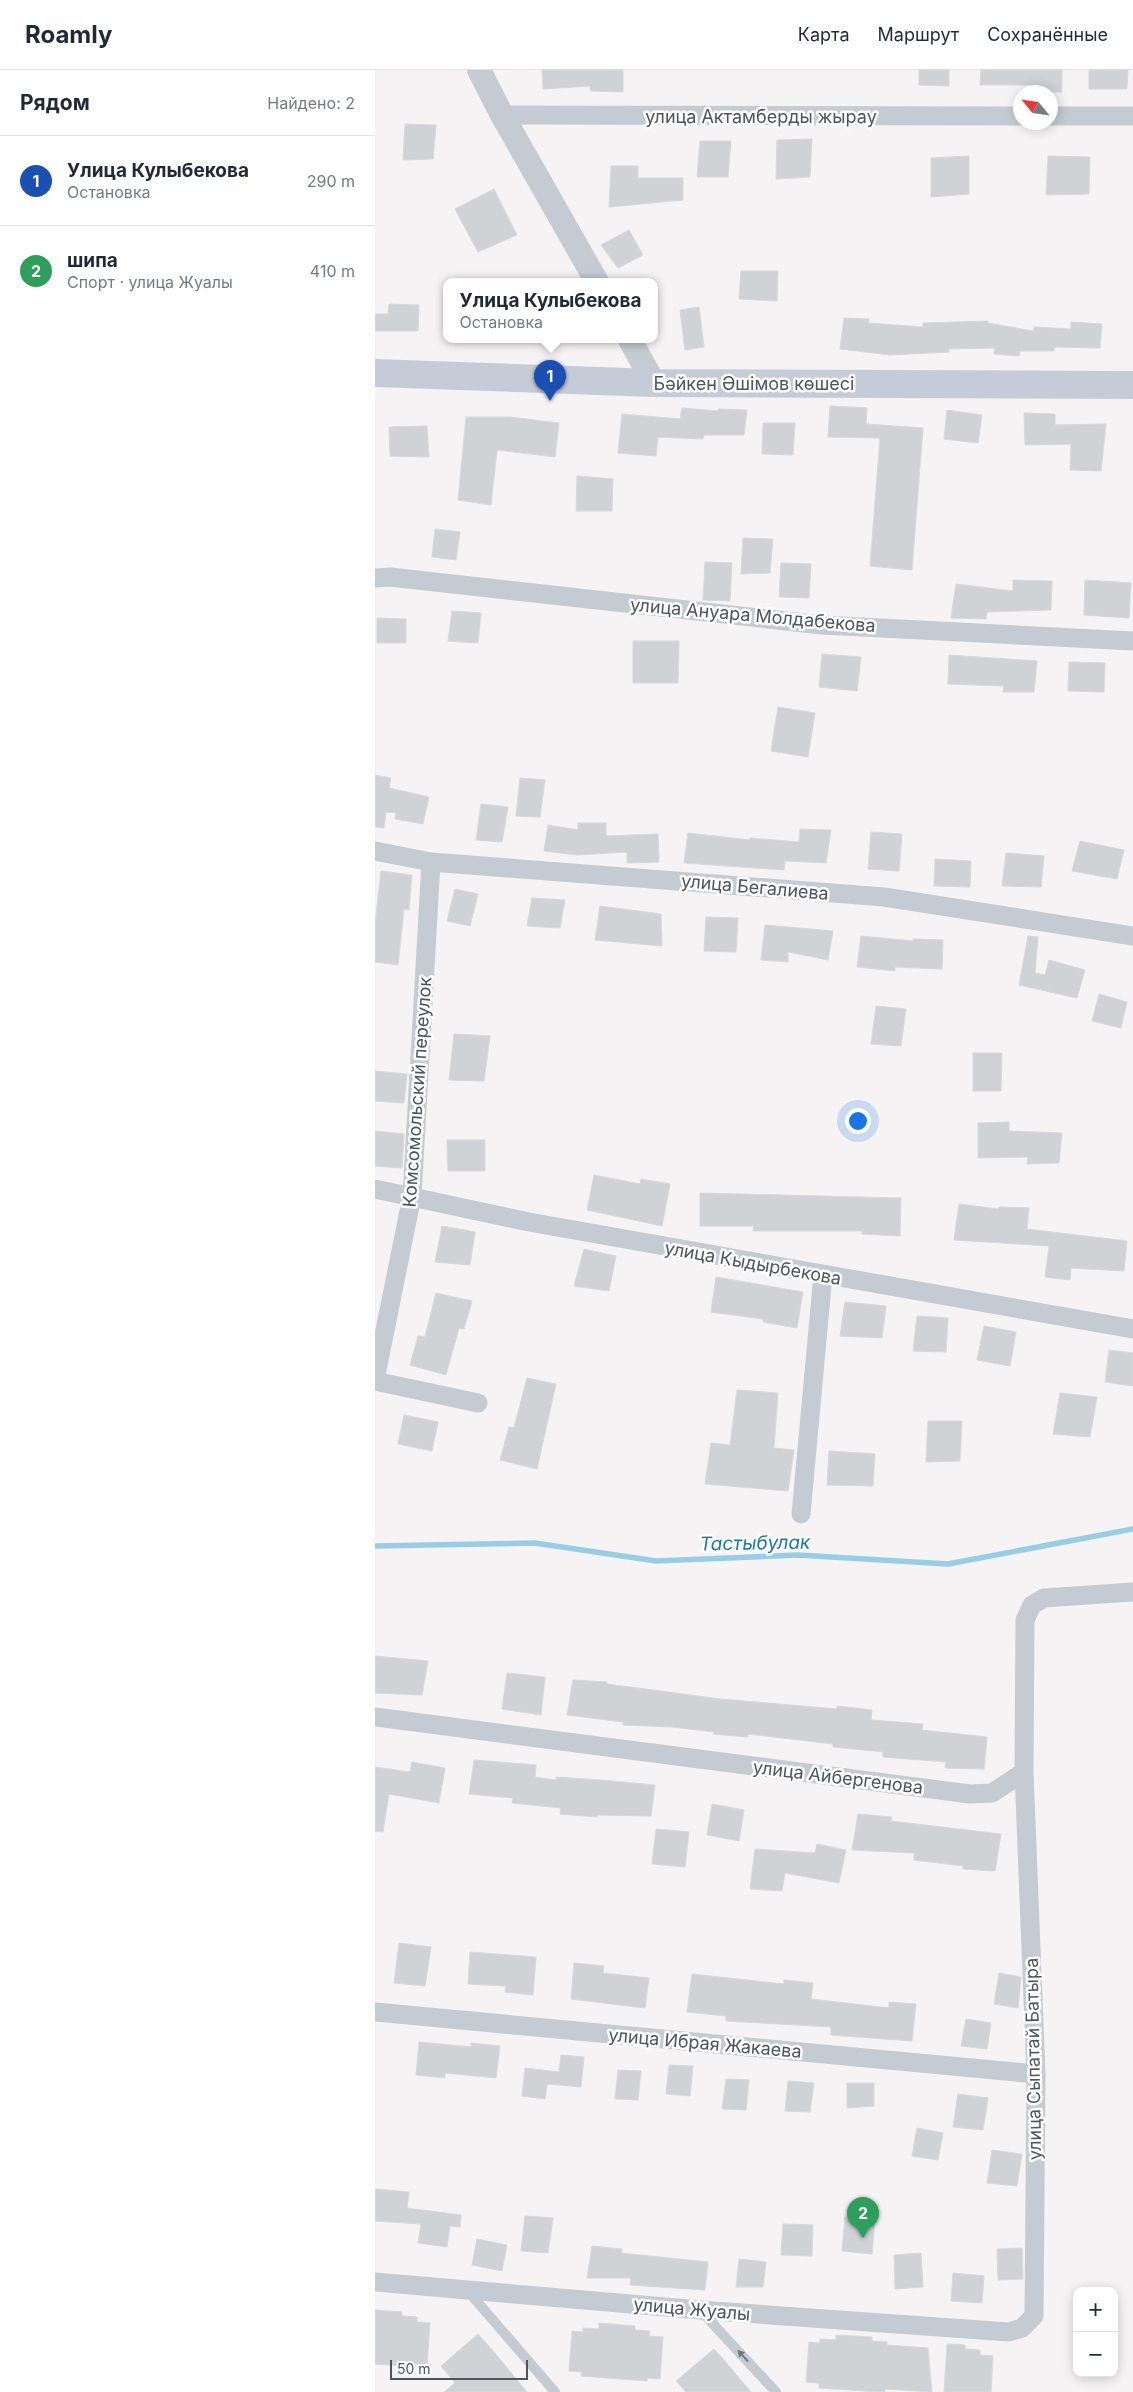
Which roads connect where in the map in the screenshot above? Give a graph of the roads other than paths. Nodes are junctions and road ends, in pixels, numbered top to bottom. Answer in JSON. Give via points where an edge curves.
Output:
{"nodes":[{"id":1,"x":479,"y":70,"type":"edge"},
{"id":2,"x":501,"y":115,"type":"junction"},
{"id":3,"x":1013,"y":116,"type":"edge"},
{"id":4,"x":1058,"y":116,"type":"edge"},
{"id":5,"x":1133,"y":116,"type":"edge"},
{"id":6,"x":595,"y":278,"type":"edge"},
{"id":7,"x":632,"y":343,"type":"edge"},
{"id":8,"x":375,"y":373,"type":"edge"},
{"id":9,"x":654,"y":383,"type":"junction"},
{"id":10,"x":1133,"y":385,"type":"edge"},
{"id":11,"x":375,"y":578,"type":"edge"},
{"id":12,"x":1133,"y":641,"type":"edge"},
{"id":13,"x":375,"y":851,"type":"edge"},
{"id":14,"x":431,"y":862,"type":"junction"},
{"id":15,"x":1133,"y":936,"type":"edge"},
{"id":16,"x":375,"y":1189,"type":"edge"},
{"id":17,"x":412,"y":1196,"type":"junction"},
{"id":18,"x":823,"y":1276,"type":"junction"},
{"id":19,"x":1133,"y":1329,"type":"edge"},
{"id":20,"x":375,"y":1380,"type":"edge"},
{"id":21,"x":478,"y":1403,"type":"dead end"},
{"id":22,"x":801,"y":1514,"type":"dead end"},
{"id":23,"x":1133,"y":1592,"type":"edge"},
{"id":24,"x":375,"y":1718,"type":"edge"},
{"id":25,"x":1024,"y":1772,"type":"junction"},
{"id":26,"x":375,"y":2012,"type":"edge"},
{"id":27,"x":1036,"y":2074,"type":"junction"},
{"id":28,"x":375,"y":2282,"type":"edge"},
{"id":29,"x":467,"y":2289,"type":"junction"},
{"id":30,"x":700,"y":2310,"type":"junction"},
{"id":31,"x":1009,"y":2332,"type":"joint"},
{"id":32,"x":555,"y":2392,"type":"edge"},
{"id":33,"x":776,"y":2392,"type":"edge"}],
"edges":[{"from":1,"to":2,"type":"street"},
{"from":2,"to":3,"type":"street","name":"улица Актамберды жырау"},
{"from":2,"to":6,"type":"street"},
{"from":4,"to":5,"type":"street"},
{"from":7,"to":9,"type":"street"},
{"from":8,"to":9,"type":"main road","name":"Бәйкен Әшімов көшесі"},
{"from":9,"to":10,"type":"main road","name":"Бәйкен Әшімов көшесі"},
{"from":11,"to":12,"type":"street","name":"улица Ануара Молдабекова","via":[[400,578],[822,625]]},
{"from":13,"to":14,"type":"street","name":"улица Бегалиева"},
{"from":14,"to":15,"type":"street","name":"улица Бегалиева","via":[[884,898]]},
{"from":14,"to":17,"type":"street","name":"Комсомольский переулок"},
{"from":16,"to":17,"type":"street","name":"улица Кыдырбекова"},
{"from":17,"to":18,"type":"street","name":"улица Кыдырбекова","via":[[529,1222]]},
{"from":17,"to":20,"type":"street","name":"Комсомольский переулок"},
{"from":18,"to":19,"type":"street","name":"улица Кыдырбекова"},
{"from":18,"to":22,"type":"street"},
{"from":20,"to":21,"type":"street"},
{"from":23,"to":25,"type":"street","via":[[1044,1598],[1032,1605],[1025,1620]]},
{"from":24,"to":25,"type":"street","name":"улица Айбергенова","via":[[970,1794],[992,1793]]},
{"from":25,"to":27,"type":"street","name":"улица Сыпатай Батыра"},
{"from":26,"to":27,"type":"street","name":"улица Ибрая Жакаева"},
{"from":27,"to":31,"type":"street","name":"улица Сыпатай Батыра","via":[[1034,2316],[1022,2328]]},
{"from":28,"to":29,"type":"street","name":"улица Жуалы"},
{"from":29,"to":30,"type":"street","name":"улица Жуалы"},
{"from":29,"to":32,"type":"lane"},
{"from":30,"to":31,"type":"street","name":"улица Жуалы"},
{"from":33,"to":30,"type":"lane","one_way":true}]}
